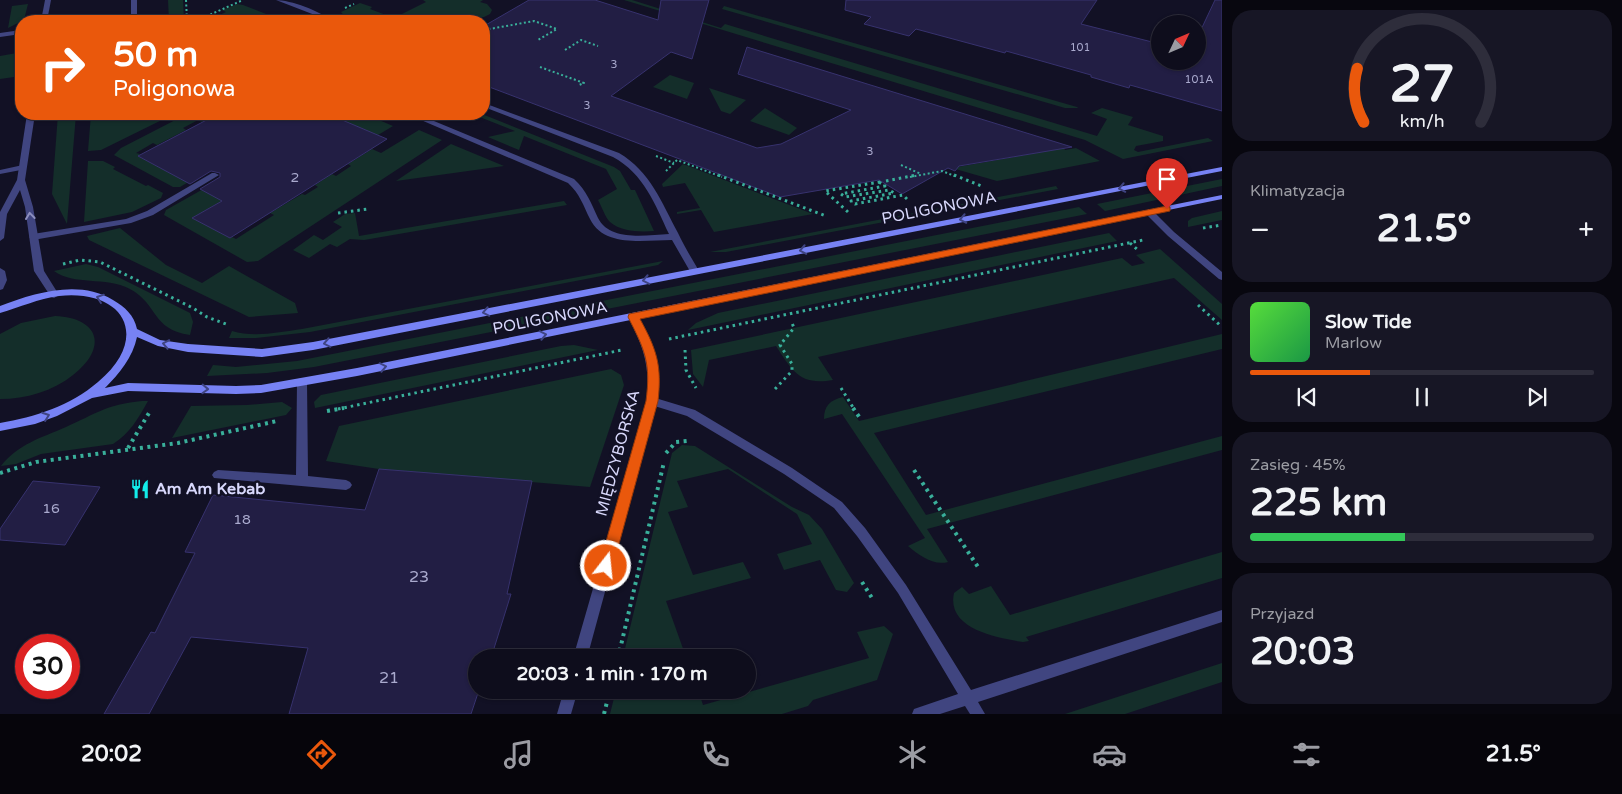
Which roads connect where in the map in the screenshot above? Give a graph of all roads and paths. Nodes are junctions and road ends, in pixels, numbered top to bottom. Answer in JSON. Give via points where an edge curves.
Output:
{"nodes":[{"id":1,"x":48,"y":0,"type":"edge"},
{"id":2,"x":134,"y":0,"type":"edge"},
{"id":3,"x":186,"y":0,"type":"edge"},
{"id":4,"x":243,"y":0,"type":"edge"},
{"id":5,"x":279,"y":0,"type":"edge"},
{"id":6,"x":45,"y":15,"type":"edge"},
{"id":7,"x":134,"y":15,"type":"edge"},
{"id":8,"x":187,"y":15,"type":"edge"},
{"id":9,"x":209,"y":15,"type":"edge"},
{"id":10,"x":319,"y":15,"type":"edge"},
{"id":11,"x":490,"y":29,"type":"edge"},
{"id":12,"x":15,"y":33,"type":"edge"},
{"id":13,"x":0,"y":35,"type":"edge"},
{"id":14,"x":538,"y":40,"type":"dead end"},
{"id":15,"x":598,"y":46,"type":"dead end"},
{"id":16,"x":566,"y":50,"type":"dead end"},
{"id":17,"x":540,"y":67,"type":"dead end"},
{"id":18,"x":579,"y":85,"type":"dead end"},
{"id":19,"x":490,"y":107,"type":"edge"},
{"id":20,"x":30,"y":120,"type":"edge"},
{"id":21,"x":425,"y":120,"type":"edge"},
{"id":22,"x":649,"y":154,"type":"dead end"},
{"id":23,"x":674,"y":163,"type":"junction"},
{"id":24,"x":901,"y":165,"type":"dead end"},
{"id":25,"x":23,"y":167,"type":"junction"},
{"id":26,"x":669,"y":168,"type":"dead end"},
{"id":27,"x":1222,"y":169,"type":"edge"},
{"id":28,"x":0,"y":172,"type":"edge"},
{"id":29,"x":922,"y":174,"type":"junction"},
{"id":30,"x":215,"y":175,"type":"dead end"},
{"id":31,"x":21,"y":180,"type":"junction"},
{"id":32,"x":883,"y":182,"type":"junction"},
{"id":33,"x":984,"y":187,"type":"dead end"},
{"id":34,"x":1222,"y":197,"type":"edge"},
{"id":35,"x":909,"y":201,"type":"dead end"},
{"id":36,"x":368,"y":209,"type":"dead end"},
{"id":37,"x":848,"y":212,"type":"dead end"},
{"id":38,"x":1149,"y":212,"type":"junction"},
{"id":39,"x":338,"y":213,"type":"dead end"},
{"id":40,"x":826,"y":216,"type":"dead end"},
{"id":41,"x":1222,"y":225,"type":"edge"},
{"id":42,"x":1171,"y":234,"type":"junction"},
{"id":43,"x":32,"y":237,"type":"junction"},
{"id":44,"x":675,"y":237,"type":"junction"},
{"id":45,"x":0,"y":238,"type":"edge"},
{"id":46,"x":0,"y":271,"type":"edge"},
{"id":47,"x":694,"y":271,"type":"junction"},
{"id":48,"x":1222,"y":277,"type":"edge"},
{"id":49,"x":0,"y":287,"type":"edge"},
{"id":50,"x":54,"y":294,"type":"junction"},
{"id":51,"x":1198,"y":305,"type":"dead end"},
{"id":52,"x":0,"y":310,"type":"edge"},
{"id":53,"x":633,"y":317,"type":"junction"},
{"id":54,"x":792,"y":323,"type":"dead end"},
{"id":55,"x":1222,"y":327,"type":"edge"},
{"id":56,"x":132,"y":331,"type":"junction"},
{"id":57,"x":648,"y":344,"type":"junction"},
{"id":58,"x":302,"y":382,"type":"junction"},
{"id":59,"x":841,"y":388,"type":"dead end"},
{"id":60,"x":775,"y":389,"type":"dead end"},
{"id":61,"x":88,"y":395,"type":"junction"},
{"id":62,"x":652,"y":401,"type":"junction"},
{"id":63,"x":302,"y":416,"type":"junction"},
{"id":64,"x":860,"y":418,"type":"dead end"},
{"id":65,"x":0,"y":427,"type":"edge"},
{"id":66,"x":692,"y":440,"type":"dead end"},
{"id":67,"x":914,"y":470,"type":"dead end"},
{"id":68,"x":0,"y":473,"type":"edge"},
{"id":69,"x":218,"y":475,"type":"dead end"},
{"id":70,"x":302,"y":480,"type":"junction"},
{"id":71,"x":346,"y":485,"type":"dead end"},
{"id":72,"x":978,"y":567,"type":"dead end"},
{"id":73,"x":857,"y":574,"type":"dead end"},
{"id":74,"x":872,"y":598,"type":"dead end"},
{"id":75,"x":1222,"y":616,"type":"edge"},
{"id":76,"x":583,"y":649,"type":"edge"},
{"id":77,"x":620,"y":649,"type":"edge"},
{"id":78,"x":968,"y":698,"type":"junction"},
{"id":79,"x":568,"y":699,"type":"edge"},
{"id":80,"x":608,"y":699,"type":"edge"},
{"id":81,"x":564,"y":714,"type":"edge"},
{"id":82,"x":604,"y":714,"type":"edge"},
{"id":83,"x":919,"y":714,"type":"edge"},
{"id":84,"x":978,"y":714,"type":"edge"}],
"edges":[{"from":1,"to":6,"type":"street"},
{"from":2,"to":7,"type":"street"},
{"from":3,"to":8,"type":"path"},
{"from":4,"to":9,"type":"path"},
{"from":5,"to":10,"type":"street"},
{"from":11,"to":14,"type":"path","via":[[534,21],[557,29]]},
{"from":12,"to":13,"type":"street"},
{"from":15,"to":16,"type":"path","via":[[581,40]]},
{"from":17,"to":18,"type":"path","via":[[584,83]]},
{"from":19,"to":44,"type":"street","via":[[630,162],[642,174]]},
{"from":20,"to":25,"type":"street"},
{"from":21,"to":44,"type":"street","via":[[571,181],[582,190],[600,229],[615,236]]},
{"from":22,"to":23,"type":"path"},
{"from":23,"to":26,"type":"path"},
{"from":23,"to":40,"type":"path","via":[[677,160]]},
{"from":24,"to":29,"type":"path"},
{"from":25,"to":28,"type":"street"},
{"from":25,"to":31,"type":"street"},
{"from":27,"to":47,"type":"street","name":"POLIGONOWA","one_way":true},
{"from":29,"to":32,"type":"path"},
{"from":29,"to":33,"type":"path","via":[[942,171]]},
{"from":30,"to":43,"type":"street","via":[[150,213],[128,221]]},
{"from":43,"to":31,"type":"street","one_way":true,"via":[[29,207]]},
{"from":31,"to":45,"type":"street","via":[[3,214]]},
{"from":32,"to":35,"type":"path","via":[[885,186],[841,194],[845,197],[889,190],[894,193],[851,201],[855,204],[903,196]]},
{"from":32,"to":37,"type":"path","via":[[825,192]]},
{"from":34,"to":38,"type":"street","name":"POLIGONOWA"},
{"from":36,"to":39,"type":"path"},
{"from":38,"to":42,"type":"street"},
{"from":38,"to":53,"type":"street","name":"POLIGONOWA"},
{"from":41,"to":42,"type":"path"},
{"from":42,"to":48,"type":"street"},
{"from":42,"to":57,"type":"path"},
{"from":43,"to":50,"type":"street","via":[[39,271]]},
{"from":44,"to":47,"type":"street"},
{"from":46,"to":49,"type":"street"},
{"from":47,"to":56,"type":"street","name":"POLIGONOWA","one_way":true,"via":[[313,346],[262,353],[188,348],[158,342]]},
{"from":50,"to":52,"type":"street"},
{"from":56,"to":50,"type":"street","one_way":true,"via":[[126,314],[111,301],[92,295]]},
{"from":51,"to":55,"type":"path"},
{"from":53,"to":57,"type":"street","name":"MIĘDZYBORSKA"},
{"from":58,"to":53,"type":"street","name":"POLIGONOWA","one_way":true},
{"from":54,"to":60,"type":"path","via":[[794,328],[780,345],[792,364],[792,371]]},
{"from":56,"to":61,"type":"street","via":[[130,347],[122,361],[111,376]]},
{"from":57,"to":62,"type":"street","name":"MIĘDZYBORSKA","via":[[655,378]]},
{"from":57,"to":63,"type":"path"},
{"from":61,"to":58,"type":"street","name":"POLIGONOWA","one_way":true,"via":[[128,387],[236,390]]},
{"from":58,"to":63,"type":"street"},
{"from":59,"to":64,"type":"path"},
{"from":65,"to":61,"type":"street","one_way":true,"via":[[44,418]]},
{"from":62,"to":76,"type":"street","name":"MIĘDZYBORSKA"},
{"from":62,"to":78,"type":"street","via":[[691,413],[838,505],[862,532],[902,589]]},
{"from":63,"to":68,"type":"path","via":[[178,444],[36,462]]},
{"from":63,"to":70,"type":"street"},
{"from":66,"to":77,"type":"path","via":[[676,442],[667,451]]},
{"from":67,"to":72,"type":"path"},
{"from":69,"to":70,"type":"street"},
{"from":70,"to":71,"type":"street"},
{"from":73,"to":74,"type":"path"},
{"from":75,"to":78,"type":"street"},
{"from":78,"to":83,"type":"street"},
{"from":78,"to":84,"type":"street"},
{"from":79,"to":81,"type":"street"},
{"from":80,"to":82,"type":"path"}]}
